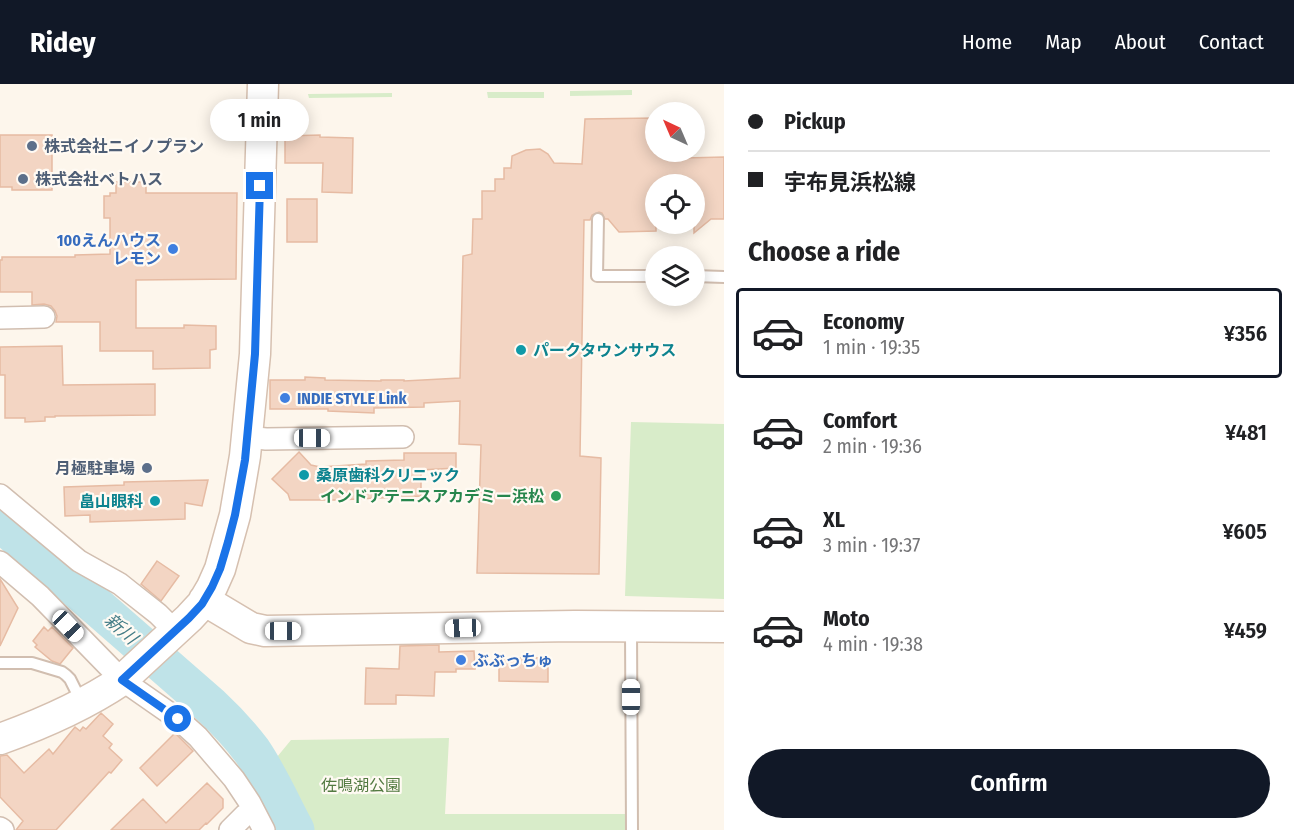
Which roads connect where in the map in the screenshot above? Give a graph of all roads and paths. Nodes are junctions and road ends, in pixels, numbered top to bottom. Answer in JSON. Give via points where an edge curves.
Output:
{"nodes":[{"id":1,"x":263,"y":84,"type":"edge"},
{"id":2,"x":598,"y":219,"type":"dead end"},
{"id":3,"x":645,"y":276,"type":"edge"},
{"id":4,"x":705,"y":276,"type":"edge"},
{"id":5,"x":724,"y":277,"type":"edge"},
{"id":6,"x":44,"y":317,"type":"dead end"},
{"id":7,"x":0,"y":318,"type":"edge"},
{"id":8,"x":247,"y":437,"type":"junction"},
{"id":9,"x":403,"y":437,"type":"dead end"},
{"id":10,"x":0,"y":495,"type":"edge"},
{"id":11,"x":0,"y":562,"type":"edge"},
{"id":12,"x":204,"y":600,"type":"junction"},
{"id":13,"x":631,"y":627,"type":"junction"},
{"id":14,"x":724,"y":627,"type":"edge"},
{"id":15,"x":172,"y":634,"type":"junction"},
{"id":16,"x":0,"y":663,"type":"edge"},
{"id":17,"x":128,"y":675,"type":"junction"},
{"id":18,"x":82,"y":703,"type":"junction"},
{"id":19,"x":0,"y":739,"type":"edge"},
{"id":20,"x":254,"y":811,"type":"junction"},
{"id":21,"x":230,"y":830,"type":"edge"},
{"id":22,"x":264,"y":830,"type":"edge"},
{"id":23,"x":632,"y":830,"type":"edge"}],
"edges":[{"from":1,"to":8,"type":"main road","via":[[255,354]]},
{"from":2,"to":3,"type":"lane","via":[[597,276]]},
{"from":4,"to":5,"type":"lane"},
{"from":6,"to":7,"type":"street"},
{"from":8,"to":9,"type":"street"},
{"from":8,"to":12,"type":"main road","via":[[229,540]]},
{"from":10,"to":15,"type":"street","via":[[74,557],[149,606]]},
{"from":11,"to":17,"type":"street"},
{"from":12,"to":13,"type":"main road","via":[[259,630]]},
{"from":12,"to":15,"type":"main road"},
{"from":13,"to":14,"type":"main road"},
{"from":13,"to":23,"type":"lane"},
{"from":15,"to":17,"type":"main road"},
{"from":16,"to":18,"type":"lane","via":[[32,663],[62,672]]},
{"from":17,"to":18,"type":"main road"},
{"from":17,"to":20,"type":"street","via":[[198,738],[234,779]]},
{"from":18,"to":19,"type":"main road"},
{"from":20,"to":21,"type":"street"},
{"from":20,"to":22,"type":"street"}]}
